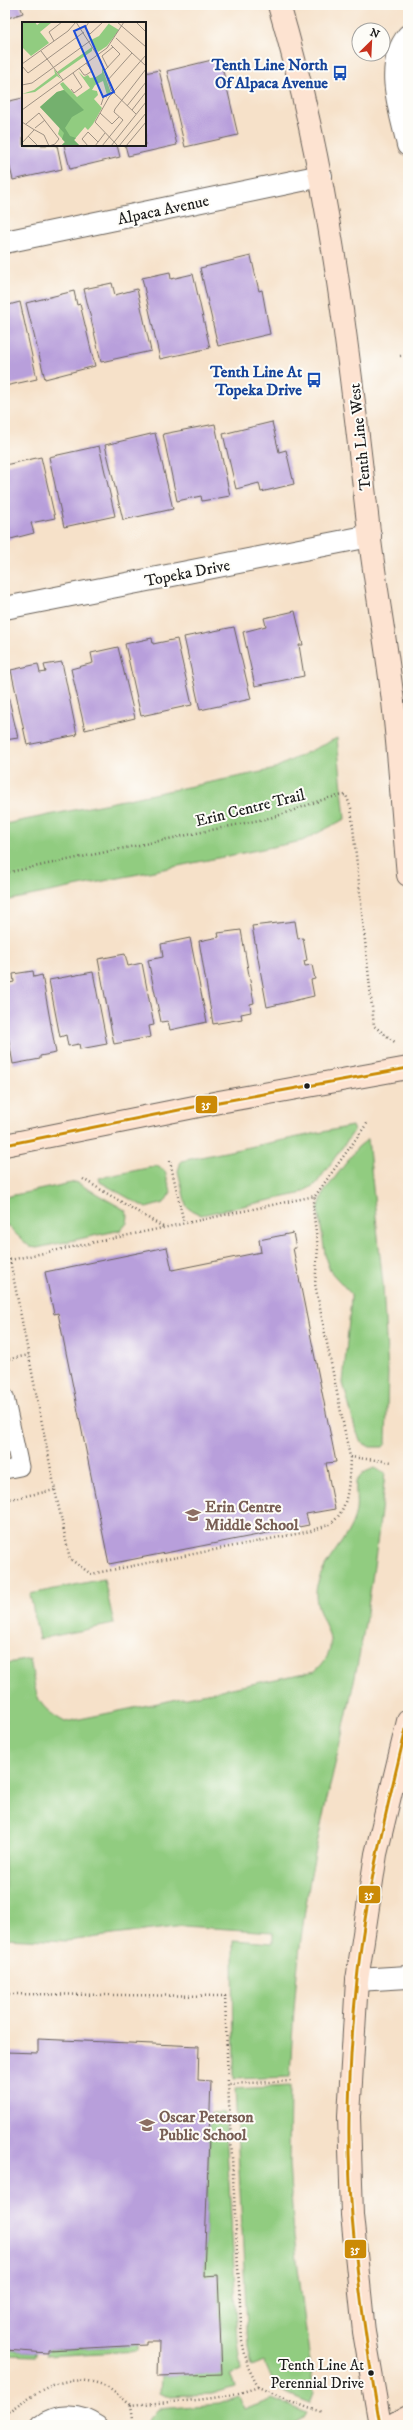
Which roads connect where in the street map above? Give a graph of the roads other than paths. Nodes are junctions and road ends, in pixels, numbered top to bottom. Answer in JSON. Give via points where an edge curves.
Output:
{"nodes":[{"id":1,"x":279,"y":5,"type":"edge"},
{"id":2,"x":408,"y":36,"type":"edge"},
{"id":3,"x":408,"y":145,"type":"edge"},
{"id":4,"x":322,"y":176,"type":"junction"},
{"id":5,"x":5,"y":242,"type":"edge"},
{"id":6,"x":370,"y":536,"type":"junction"},
{"id":7,"x":5,"y":608,"type":"edge"},
{"id":8,"x":408,"y":875,"type":"edge"},
{"id":9,"x":405,"y":1058,"type":"edge"},
{"id":10,"x":5,"y":1145,"type":"edge"},
{"id":11,"x":5,"y":1397,"type":"edge"},
{"id":12,"x":5,"y":1470,"type":"edge"},
{"id":13,"x":408,"y":1721,"type":"edge"},
{"id":14,"x":408,"y":1977,"type":"edge"},
{"id":15,"x":357,"y":1980,"type":"junction"},
{"id":16,"x":408,"y":2416,"type":"edge"},
{"id":17,"x":39,"y":2425,"type":"edge"},
{"id":18,"x":99,"y":2425,"type":"edge"},
{"id":19,"x":380,"y":2425,"type":"edge"},
{"id":20,"x":392,"y":2425,"type":"edge"}],
"edges":[{"from":1,"to":4,"type":"street","name":"Tenth Line West","via":[[294,55]]},
{"from":2,"to":3,"type":"street","via":[[398,52],[395,83]]},
{"from":4,"to":5,"type":"street","name":"Alpaca Avenue"},
{"from":4,"to":6,"type":"street","name":"Tenth Line West","via":[[350,357]]},
{"from":6,"to":7,"type":"street","name":"Topeka Drive"},
{"from":6,"to":8,"type":"street","name":"Tenth Line West","via":[[394,711]]},
{"from":9,"to":10,"type":"street","via":[[219,1102]]},
{"from":11,"to":12,"type":"lane","via":[[20,1467]]},
{"from":13,"to":15,"type":"street","via":[[376,1854]]},
{"from":14,"to":15,"type":"street"},
{"from":15,"to":19,"type":"street","via":[[349,2116],[352,2215],[364,2332]]},
{"from":16,"to":20,"type":"street"},
{"from":17,"to":18,"type":"lane","via":[[45,2420],[61,2415],[77,2415]]}]}
